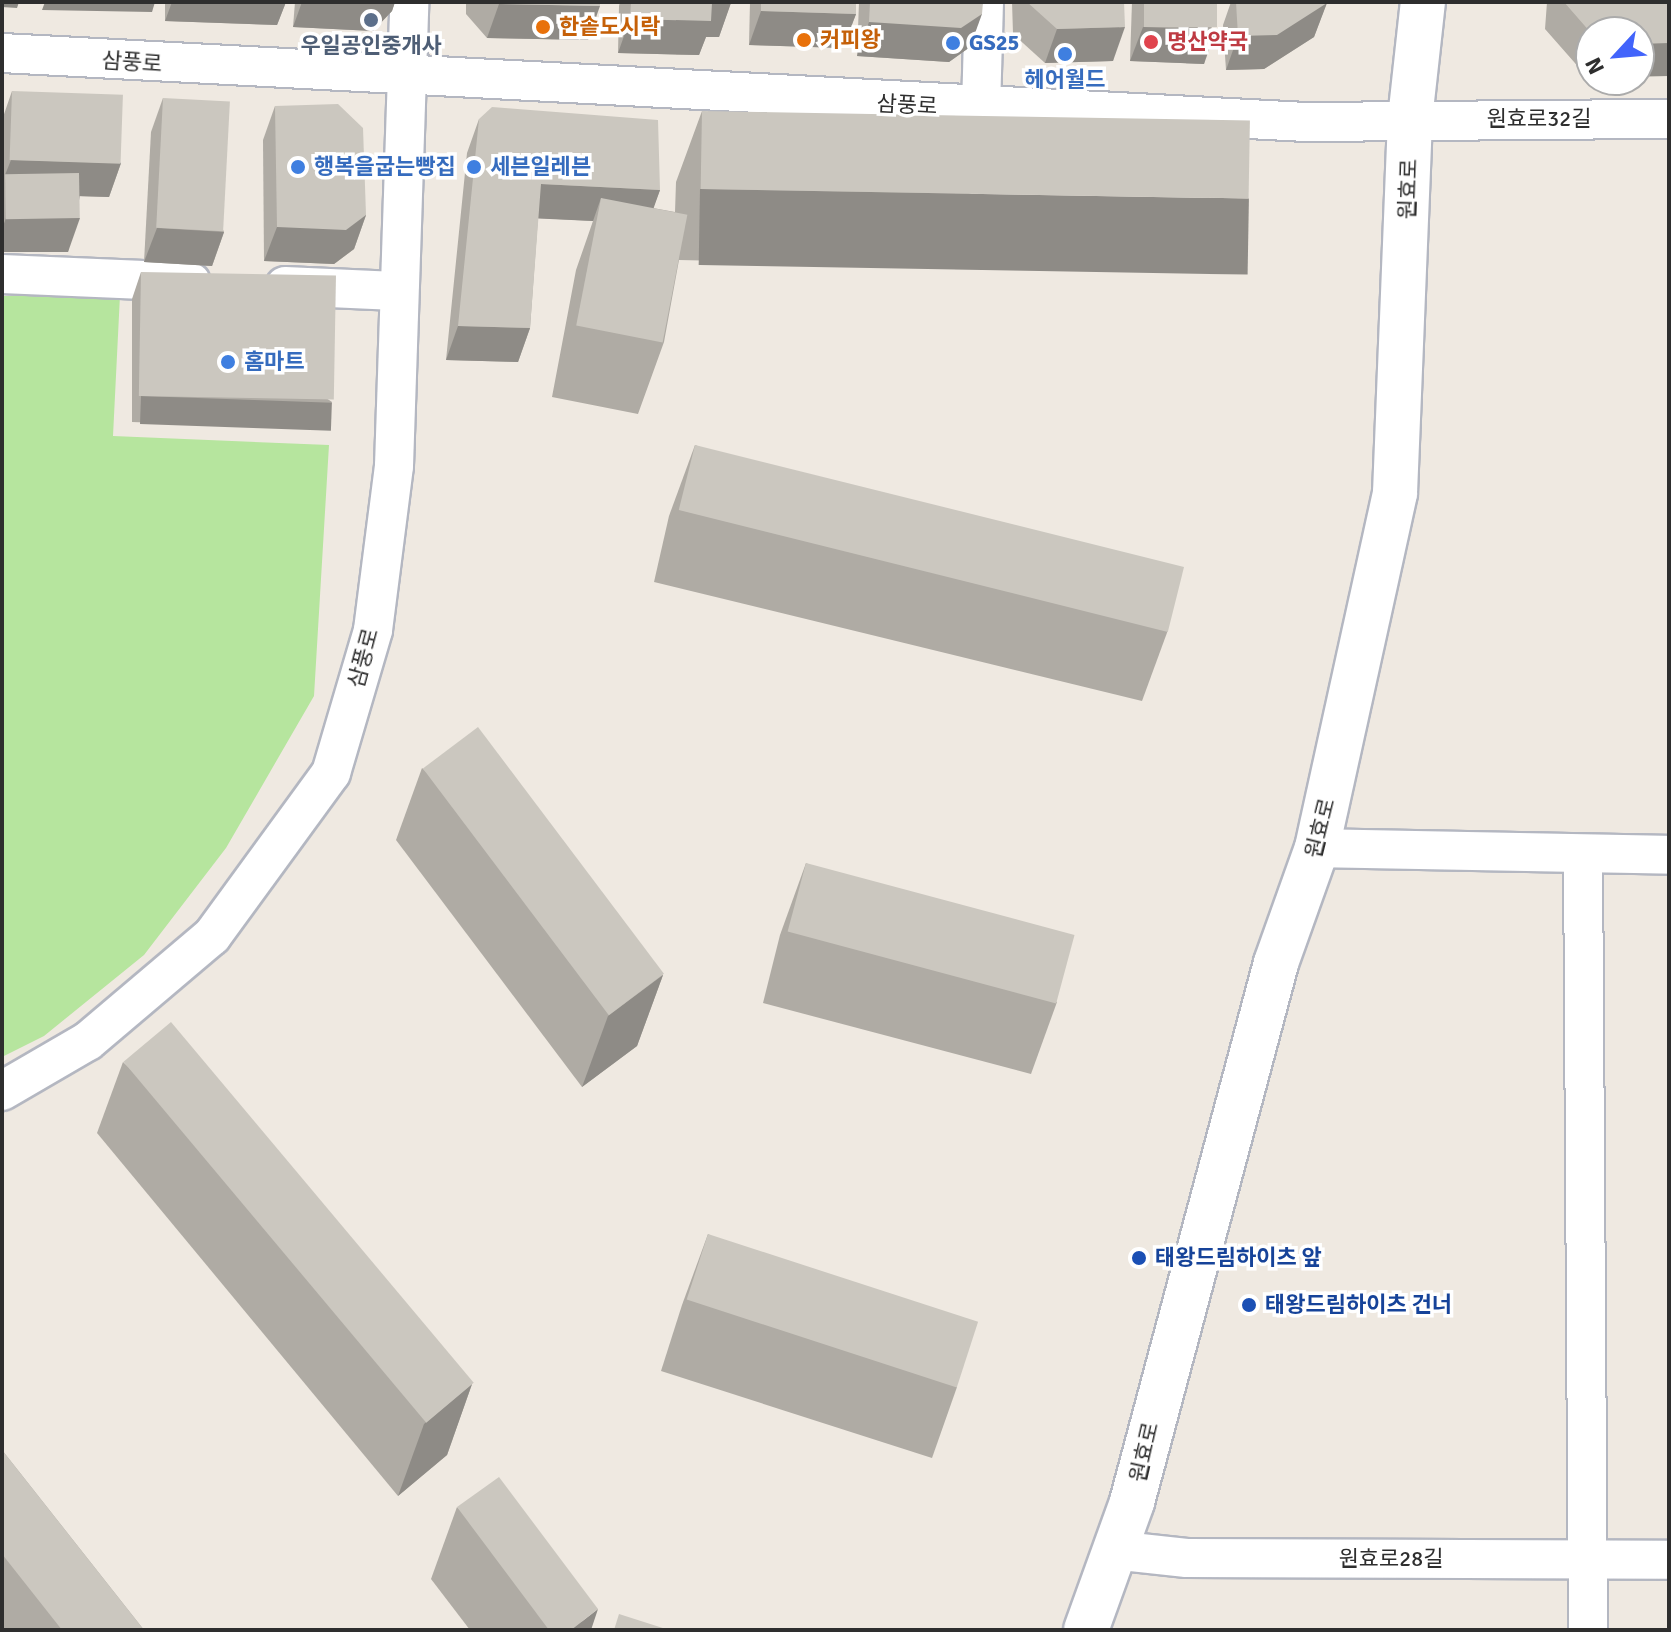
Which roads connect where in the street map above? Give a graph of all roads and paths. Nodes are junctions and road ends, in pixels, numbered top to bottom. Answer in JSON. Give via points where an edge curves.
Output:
{"nodes":[{"id":1,"x":409,"y":2,"type":"edge"},
{"id":2,"x":984,"y":2,"type":"edge"},
{"id":3,"x":1423,"y":2,"type":"edge"},
{"id":4,"x":2,"y":53,"type":"edge"},
{"id":5,"x":405,"y":78,"type":"junction"},
{"id":6,"x":981,"y":109,"type":"junction"},
{"id":7,"x":1410,"y":119,"type":"junction"},
{"id":8,"x":1669,"y":119,"type":"edge"},
{"id":9,"x":2,"y":274,"type":"edge"},
{"id":10,"x":396,"y":291,"type":"junction"},
{"id":11,"x":1317,"y":848,"type":"junction"},
{"id":12,"x":1583,"y":854,"type":"junction"},
{"id":13,"x":1669,"y":855,"type":"edge"},
{"id":14,"x":2,"y":1091,"type":"edge"},
{"id":15,"x":1113,"y":1550,"type":"junction"},
{"id":16,"x":1590,"y":1560,"type":"junction"},
{"id":17,"x":1669,"y":1560,"type":"edge"},
{"id":18,"x":1086,"y":1630,"type":"edge"},
{"id":19,"x":1588,"y":1630,"type":"edge"}],
"edges":[{"from":1,"to":5,"type":"street","name":"삼풍로"},
{"from":2,"to":6,"type":"street"},
{"from":3,"to":7,"type":"main road","name":"원효로"},
{"from":4,"to":5,"type":"street","name":"삼풍로"},
{"from":5,"to":6,"type":"street","name":"삼풍로"},
{"from":5,"to":10,"type":"street","name":"삼풍로"},
{"from":6,"to":7,"type":"street","name":"삼풍로"},
{"from":7,"to":8,"type":"street","name":"원효로32길"},
{"from":7,"to":11,"type":"main road","name":"원효로","via":[[1395,493]]},
{"from":9,"to":10,"type":"street"},
{"from":10,"to":14,"type":"street","name":"삼풍로","via":[[394,466],[373,630],[331,773],[212,936],[88,1041]]},
{"from":11,"to":12,"type":"street"},
{"from":11,"to":15,"type":"main road","name":"원효로","via":[[1276,963],[1132,1502]]},
{"from":12,"to":13,"type":"street"},
{"from":12,"to":16,"type":"street"},
{"from":15,"to":16,"type":"street","name":"원효로28길","via":[[1187,1558]]},
{"from":15,"to":18,"type":"main road","name":"원효로"},
{"from":16,"to":17,"type":"street","name":"원효로28길"},
{"from":16,"to":19,"type":"street"}]}
